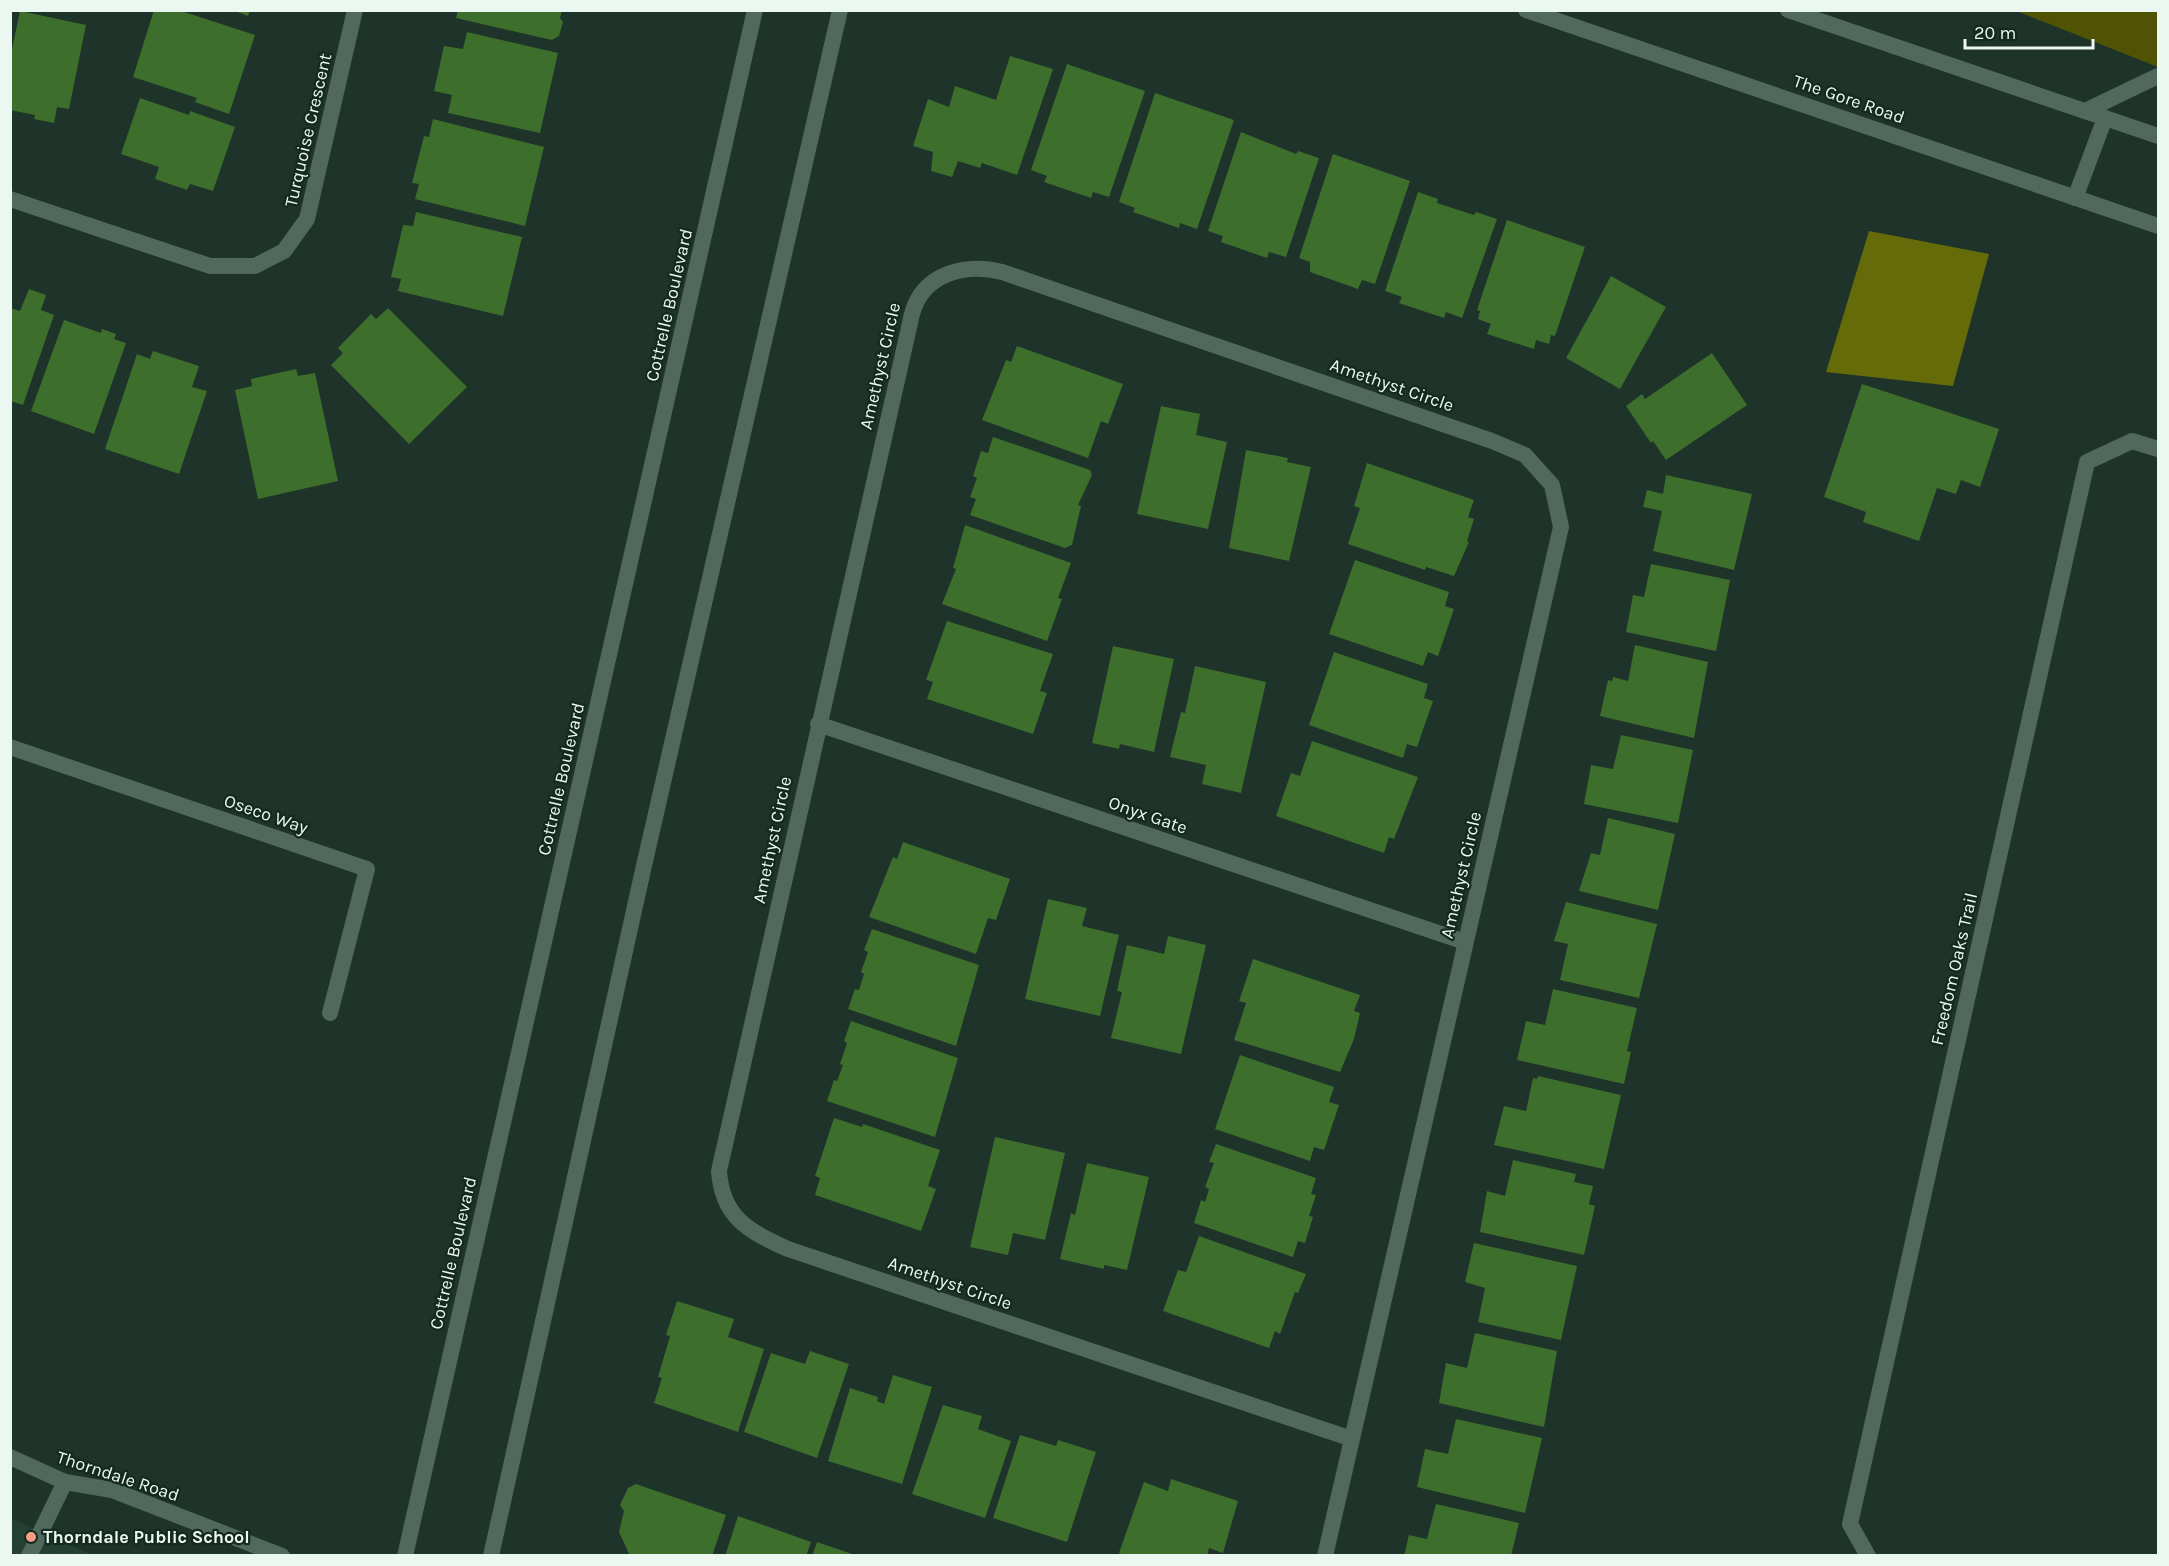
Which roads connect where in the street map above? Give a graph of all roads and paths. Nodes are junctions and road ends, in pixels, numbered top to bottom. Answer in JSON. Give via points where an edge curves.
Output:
{"nodes":[{"id":1,"x":355,"y":10,"type":"edge"},
{"id":2,"x":755,"y":10,"type":"edge"},
{"id":3,"x":840,"y":10,"type":"edge"},
{"id":4,"x":1526,"y":10,"type":"edge"},
{"id":5,"x":1788,"y":10,"type":"edge"},
{"id":6,"x":2158,"y":76,"type":"edge"},
{"id":7,"x":2085,"y":111,"type":"junction"},
{"id":8,"x":2105,"y":118,"type":"junction"},
{"id":9,"x":2158,"y":136,"type":"edge"},
{"id":10,"x":2076,"y":198,"type":"junction"},
{"id":11,"x":10,"y":199,"type":"edge"},
{"id":12,"x":2158,"y":226,"type":"edge"},
{"id":13,"x":2158,"y":449,"type":"edge"},
{"id":14,"x":818,"y":724,"type":"junction"},
{"id":15,"x":10,"y":747,"type":"edge"},
{"id":16,"x":1465,"y":942,"type":"junction"},
{"id":17,"x":330,"y":1014,"type":"dead end"},
{"id":18,"x":1352,"y":1439,"type":"junction"},
{"id":19,"x":10,"y":1457,"type":"edge"},
{"id":20,"x":65,"y":1482,"type":"junction"},
{"id":21,"x":29,"y":1556,"type":"edge"},
{"id":22,"x":282,"y":1556,"type":"edge"},
{"id":23,"x":405,"y":1556,"type":"edge"},
{"id":24,"x":491,"y":1556,"type":"edge"},
{"id":25,"x":1325,"y":1556,"type":"edge"},
{"id":26,"x":1868,"y":1556,"type":"edge"}],
"edges":[{"from":1,"to":11,"type":"street","name":"Turquoise Crescent","via":[[307,219],[284,251],[255,266],[210,266]]},
{"from":2,"to":23,"type":"street","name":"Cottrelle Boulevard"},
{"from":3,"to":24,"type":"street"},
{"from":4,"to":10,"type":"street","name":"The Gore Road"},
{"from":5,"to":7,"type":"street"},
{"from":6,"to":7,"type":"street"},
{"from":7,"to":8,"type":"street"},
{"from":8,"to":9,"type":"street"},
{"from":8,"to":10,"type":"street"},
{"from":10,"to":12,"type":"street","name":"The Gore Road"},
{"from":13,"to":26,"type":"street","name":"Freedom Oaks Trail","via":[[2132,441],[2087,462],[1850,1524]]},
{"from":14,"to":16,"type":"street","name":"Onyx Gate"},
{"from":14,"to":16,"type":"street","name":"Amethyst Circle","via":[[915,300],[926,286],[947,274],[970,267],[1002,272],[1492,441],[1526,455],[1552,485],[1561,527]]},
{"from":14,"to":18,"type":"street","name":"Amethyst Circle","via":[[719,1171],[721,1191],[729,1210],[748,1229],[788,1249]]},
{"from":15,"to":17,"type":"street","name":"Oseco Way","via":[[367,869]]},
{"from":16,"to":18,"type":"street","name":"Amethyst Circle"},
{"from":18,"to":25,"type":"street","name":"Amethyst Circle"},
{"from":19,"to":20,"type":"street","name":"Thorndale Road"},
{"from":20,"to":21,"type":"street"},
{"from":20,"to":22,"type":"street","name":"Thorndale Road","via":[[112,1490]]}]}
